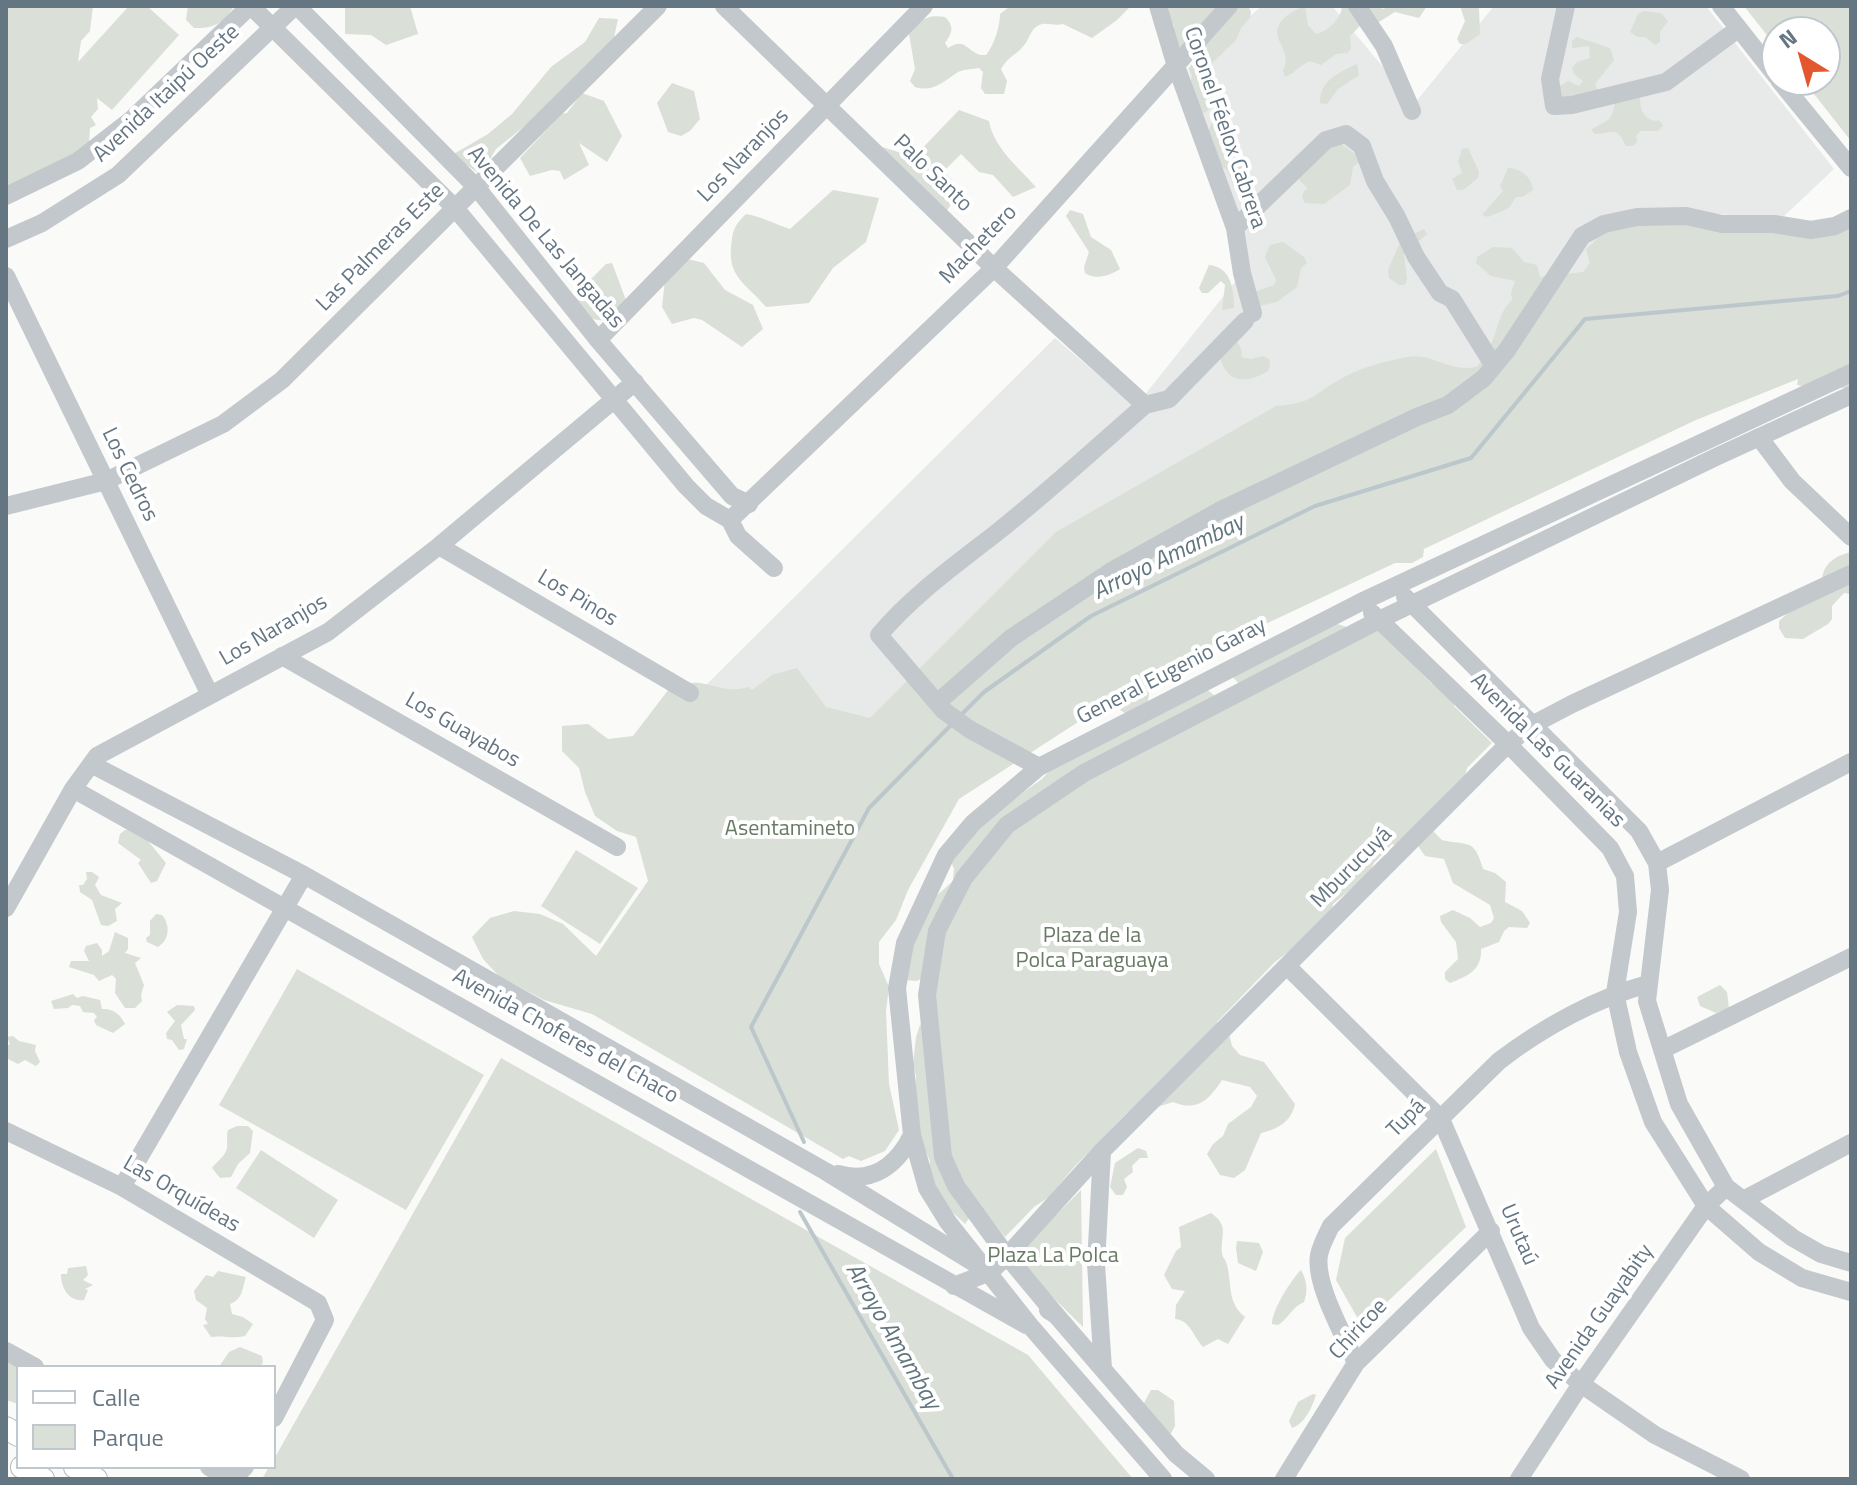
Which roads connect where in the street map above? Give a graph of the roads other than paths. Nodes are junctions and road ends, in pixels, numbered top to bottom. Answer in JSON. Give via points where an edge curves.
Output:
{"nodes":[{"id":1,"x":250,"y":6,"type":"edge"},
{"id":2,"x":296,"y":6,"type":"edge"},
{"id":3,"x":658,"y":6,"type":"edge"},
{"id":4,"x":724,"y":6,"type":"edge"},
{"id":5,"x":924,"y":6,"type":"edge"},
{"id":6,"x":1158,"y":6,"type":"edge"},
{"id":7,"x":1229,"y":6,"type":"edge"},
{"id":8,"x":1357,"y":6,"type":"edge"},
{"id":9,"x":1566,"y":6,"type":"edge"},
{"id":10,"x":1721,"y":6,"type":"edge"},
{"id":11,"x":274,"y":28,"type":"junction"},
{"id":12,"x":1738,"y":29,"type":"junction"},
{"id":13,"x":1761,"y":57,"type":"edge"},
{"id":14,"x":1175,"y":63,"type":"junction"},
{"id":15,"x":1793,"y":96,"type":"edge"},
{"id":16,"x":827,"y":105,"type":"junction"},
{"id":17,"x":1412,"y":111,"type":"dead end"},
{"id":18,"x":1851,"y":168,"type":"edge"},
{"id":19,"x":477,"y":188,"type":"junction"},
{"id":20,"x":6,"y":196,"type":"edge"},
{"id":21,"x":455,"y":208,"type":"junction"},
{"id":22,"x":1851,"y":218,"type":"edge"},
{"id":23,"x":1235,"y":228,"type":"junction"},
{"id":24,"x":6,"y":239,"type":"edge"},
{"id":25,"x":994,"y":268,"type":"junction"},
{"id":26,"x":6,"y":276,"type":"edge"},
{"id":27,"x":598,"y":340,"type":"junction"},
{"id":28,"x":1494,"y":366,"type":"junction"},
{"id":29,"x":1851,"y":373,"type":"edge"},
{"id":30,"x":635,"y":382,"type":"junction"},
{"id":31,"x":1851,"y":395,"type":"edge"},
{"id":32,"x":613,"y":400,"type":"junction"},
{"id":33,"x":1145,"y":405,"type":"junction"},
{"id":34,"x":1759,"y":437,"type":"junction"},
{"id":35,"x":106,"y":481,"type":"junction"},
{"id":36,"x":749,"y":504,"type":"junction"},
{"id":37,"x":6,"y":506,"type":"edge"},
{"id":38,"x":730,"y":520,"type":"junction"},
{"id":39,"x":1851,"y":537,"type":"edge"},
{"id":40,"x":439,"y":546,"type":"junction"},
{"id":41,"x":774,"y":568,"type":"dead end"},
{"id":42,"x":1851,"y":574,"type":"edge"},
{"id":43,"x":1395,"y":587,"type":"junction"},
{"id":44,"x":1361,"y":602,"type":"junction"},
{"id":45,"x":1412,"y":604,"type":"junction"},
{"id":46,"x":1379,"y":620,"type":"junction"},
{"id":47,"x":282,"y":656,"type":"junction"},
{"id":48,"x":690,"y":693,"type":"dead end"},
{"id":49,"x":210,"y":695,"type":"junction"},
{"id":50,"x":940,"y":707,"type":"junction"},
{"id":51,"x":1532,"y":725,"type":"junction"},
{"id":52,"x":1508,"y":744,"type":"junction"},
{"id":53,"x":1851,"y":762,"type":"edge"},
{"id":54,"x":91,"y":764,"type":"junction"},
{"id":55,"x":1039,"y":767,"type":"junction"},
{"id":56,"x":73,"y":789,"type":"junction"},
{"id":57,"x":617,"y":847,"type":"dead end"},
{"id":58,"x":1657,"y":863,"type":"junction"},
{"id":59,"x":304,"y":875,"type":"junction"},
{"id":60,"x":285,"y":907,"type":"junction"},
{"id":61,"x":6,"y":908,"type":"edge"},
{"id":62,"x":1851,"y":957,"type":"edge"},
{"id":63,"x":1288,"y":967,"type":"junction"},
{"id":64,"x":1648,"y":984,"type":"junction"},
{"id":65,"x":1615,"y":993,"type":"junction"},
{"id":66,"x":1662,"y":1050,"type":"junction"},
{"id":67,"x":1441,"y":1119,"type":"junction"},
{"id":68,"x":6,"y":1131,"type":"edge"},
{"id":69,"x":912,"y":1135,"type":"junction"},
{"id":70,"x":1851,"y":1143,"type":"edge"},
{"id":71,"x":1102,"y":1151,"type":"junction"},
{"id":72,"x":822,"y":1169,"type":"junction"},
{"id":73,"x":122,"y":1187,"type":"junction"},
{"id":74,"x":1726,"y":1187,"type":"junction"},
{"id":75,"x":802,"y":1198,"type":"junction"},
{"id":76,"x":1745,"y":1199,"type":"junction"},
{"id":77,"x":1706,"y":1206,"type":"junction"},
{"id":78,"x":1491,"y":1231,"type":"junction"},
{"id":79,"x":1007,"y":1256,"type":"junction"},
{"id":80,"x":1851,"y":1263,"type":"edge"},
{"id":81,"x":990,"y":1272,"type":"junction"},
{"id":82,"x":954,"y":1286,"type":"junction"},
{"id":83,"x":1851,"y":1292,"type":"edge"},
{"id":84,"x":1056,"y":1315,"type":"junction"},
{"id":85,"x":1032,"y":1328,"type":"junction"},
{"id":86,"x":6,"y":1351,"type":"edge"},
{"id":87,"x":1356,"y":1363,"type":"junction"},
{"id":88,"x":31,"y":1365,"type":"edge"},
{"id":89,"x":1103,"y":1369,"type":"junction"},
{"id":90,"x":1581,"y":1384,"type":"junction"},
{"id":91,"x":276,"y":1414,"type":"edge"},
{"id":92,"x":25,"y":1469,"type":"edge"},
{"id":93,"x":78,"y":1469,"type":"edge"},
{"id":94,"x":212,"y":1469,"type":"edge"},
{"id":95,"x":243,"y":1469,"type":"edge"},
{"id":96,"x":43,"y":1479,"type":"edge"},
{"id":97,"x":96,"y":1479,"type":"edge"},
{"id":98,"x":1163,"y":1479,"type":"edge"},
{"id":99,"x":1206,"y":1479,"type":"edge"},
{"id":100,"x":1284,"y":1479,"type":"edge"},
{"id":101,"x":1519,"y":1479,"type":"edge"},
{"id":102,"x":1739,"y":1479,"type":"edge"}],
"edges":[{"from":1,"to":11,"type":"street"},
{"from":1,"to":20,"type":"street","name":"Avenida Itaipú Oeste","via":[[100,144],[78,161]]},
{"from":2,"to":11,"type":"street","name":"Avenida Itaipú Oeste"},
{"from":2,"to":19,"type":"street","name":"Avenida De Las Jangadas"},
{"from":3,"to":19,"type":"street","name":"Las Palmeras Este"},
{"from":4,"to":16,"type":"street","name":"Palo Santo"},
{"from":5,"to":16,"type":"street","name":"Los Naranjos"},
{"from":6,"to":14,"type":"street","name":"Coronel Féelox Cabrera"},
{"from":7,"to":14,"type":"street","name":"Machetero"},
{"from":8,"to":17,"type":"street","via":[[1384,46]]},
{"from":9,"to":12,"type":"street","via":[[1550,79],[1554,106],[1666,82]]},
{"from":10,"to":12,"type":"street"},
{"from":11,"to":21,"type":"street"},
{"from":11,"to":24,"type":"street","name":"Avenida Itaipú Oeste","via":[[118,175]]},
{"from":12,"to":13,"type":"street"},
{"from":14,"to":23,"type":"street","name":"Coronel Féelox Cabrera"},
{"from":14,"to":25,"type":"street","name":"Machetero"},
{"from":15,"to":18,"type":"street"},
{"from":16,"to":25,"type":"street","name":"Palo Santo"},
{"from":16,"to":27,"type":"street","name":"Los Naranjos"},
{"from":19,"to":21,"type":"street","name":"Las Palmeras Este"},
{"from":19,"to":27,"type":"street","name":"Avenida De Las Jangadas"},
{"from":21,"to":32,"type":"street"},
{"from":21,"to":35,"type":"street","name":"Las Palmeras Este","via":[[282,380],[223,424]]},
{"from":22,"to":28,"type":"street","via":[[1811,230],[1686,216],[1604,224],[1582,236]]},
{"from":23,"to":28,"type":"street","via":[[1326,140],[1346,134],[1362,146],[1416,257],[1440,293],[1452,299]]},
{"from":23,"to":33,"type":"street","name":"Coronel Féelox Cabrera","via":[[1249,317],[1169,399]]},
{"from":25,"to":33,"type":"street","name":"Palo Santo"},
{"from":25,"to":36,"type":"street","name":"Machetero"},
{"from":26,"to":35,"type":"street","name":"Los Cedros"},
{"from":27,"to":30,"type":"street","name":"Avenida De Las Jangadas"},
{"from":28,"to":50,"type":"street","via":[[1448,405],[1219,511],[1113,570],[1011,638]]},
{"from":29,"to":43,"type":"street","name":"General Eugenio Garay"},
{"from":30,"to":32,"type":"street","name":"Los Naranjos"},
{"from":30,"to":36,"type":"street","name":"Avenida De Las Jangadas","via":[[732,496]]},
{"from":31,"to":34,"type":"street"},
{"from":32,"to":38,"type":"street","via":[[706,506]]},
{"from":32,"to":40,"type":"street","name":"Los Naranjos"},
{"from":33,"to":50,"type":"street","via":[[953,564],[879,635]]},
{"from":34,"to":39,"type":"street","via":[[1792,481]]},
{"from":34,"to":45,"type":"street"},
{"from":35,"to":37,"type":"street","name":"Las Palmeras Este"},
{"from":35,"to":49,"type":"street","name":"Los Cedros"},
{"from":36,"to":38,"type":"street","name":"Machetero"},
{"from":38,"to":41,"type":"street","via":[[738,536]]},
{"from":40,"to":47,"type":"street","name":"Los Naranjos","via":[[328,632]]},
{"from":40,"to":48,"type":"street","name":"Los Pinos"},
{"from":42,"to":51,"type":"street","name":"Mburucuyá"},
{"from":43,"to":44,"type":"street","name":"General Eugenio Garay"},
{"from":43,"to":45,"type":"street","name":"Avenida Las Guaranias"},
{"from":44,"to":46,"type":"street","name":"Avenida Las Guaranias"},
{"from":44,"to":55,"type":"street","name":"General Eugenio Garay"},
{"from":45,"to":46,"type":"street"},
{"from":45,"to":51,"type":"street","name":"Avenida Las Guaranias"},
{"from":46,"to":52,"type":"street","name":"Avenida Las Guaranias"},
{"from":46,"to":79,"type":"street","via":[[1084,773],[1007,825],[964,878],[937,931],[927,995],[943,1157],[956,1186]]},
{"from":47,"to":49,"type":"street","name":"Los Naranjos"},
{"from":47,"to":57,"type":"street","name":"Los Guayabos"},
{"from":49,"to":54,"type":"street","name":"Los Naranjos","via":[[105,751]]},
{"from":50,"to":55,"type":"street"},
{"from":51,"to":52,"type":"street","name":"Mburucuyá"},
{"from":51,"to":58,"type":"street","name":"Avenida Las Guaranias","via":[[1639,831]]},
{"from":52,"to":63,"type":"street","name":"Mburucuyá"},
{"from":52,"to":65,"type":"street","name":"Avenida Las Guaranias","via":[[1610,848],[1625,876],[1628,912]]},
{"from":53,"to":58,"type":"street"},
{"from":54,"to":56,"type":"street","name":"Los Naranjos"},
{"from":54,"to":59,"type":"street","name":"Avenida Choferes del Chaco"},
{"from":55,"to":69,"type":"street","name":"General Eugenio Garay","via":[[973,823],[946,855],[905,943],[897,988]]},
{"from":56,"to":60,"type":"street","name":"Avenida Choferes del Chaco"},
{"from":56,"to":61,"type":"street","name":"Los Naranjos"},
{"from":58,"to":64,"type":"street","name":"Avenida Las Guaranias","via":[[1660,890]]},
{"from":59,"to":60,"type":"street"},
{"from":59,"to":72,"type":"street","name":"Avenida Choferes del Chaco"},
{"from":60,"to":73,"type":"street"},
{"from":60,"to":75,"type":"street","name":"Avenida Choferes del Chaco"},
{"from":62,"to":66,"type":"street"},
{"from":63,"to":67,"type":"street","name":"Urutaú"},
{"from":63,"to":71,"type":"street","name":"Mburucuyá"},
{"from":64,"to":65,"type":"street","name":"Tupá"},
{"from":64,"to":66,"type":"street","name":"Avenida Las Guaranias","via":[[1647,1001]]},
{"from":65,"to":67,"type":"street","name":"Tupá","via":[[1520,1045]]},
{"from":65,"to":77,"type":"street","name":"Avenida Las Guaranias","via":[[1628,1052],[1653,1122]]},
{"from":66,"to":74,"type":"street","name":"Avenida Las Guaranias","via":[[1679,1104]]},
{"from":67,"to":78,"type":"street","name":"Urutaú"},
{"from":67,"to":87,"type":"street","name":"Tupá","via":[[1331,1226],[1323,1242],[1318,1258],[1322,1284]]},
{"from":68,"to":73,"type":"street","name":"Las Orquídeas"},
{"from":69,"to":72,"type":"street","via":[[902,1155],[875,1175],[853,1178]]},
{"from":69,"to":81,"type":"street","name":"General Eugenio Garay","via":[[927,1188]]},
{"from":70,"to":76,"type":"street"},
{"from":71,"to":79,"type":"street","name":"Mburucuyá"},
{"from":71,"to":89,"type":"street","via":[[1096,1264]]},
{"from":72,"to":75,"type":"street"},
{"from":72,"to":81,"type":"street","name":"Avenida Choferes del Chaco"},
{"from":73,"to":91,"type":"street","name":"Las Orquídeas","via":[[318,1303],[325,1320]]},
{"from":74,"to":76,"type":"street","name":"Avenida Las Guaranias"},
{"from":74,"to":77,"type":"street","name":"Avenida Guayabity"},
{"from":75,"to":82,"type":"street","name":"Avenida Choferes del Chaco"},
{"from":76,"to":80,"type":"street","name":"Avenida Las Guaranias","via":[[1793,1238]]},
{"from":77,"to":83,"type":"street","name":"Avenida Las Guaranias","via":[[1759,1252],[1802,1278]]},
{"from":77,"to":90,"type":"street","name":"Avenida Guayabity"},
{"from":78,"to":87,"type":"street","name":"Chiricoe"},
{"from":78,"to":90,"type":"street","name":"Urutaú","via":[[1531,1328],[1553,1360]]},
{"from":79,"to":81,"type":"street","name":"Mburucuyá"},
{"from":79,"to":84,"type":"street"},
{"from":81,"to":82,"type":"street","name":"Mburucuyá"},
{"from":81,"to":84,"type":"street","name":"Avenida Choferes del Chaco"},
{"from":81,"to":85,"type":"street","name":"Avenida Choferes del Chaco"},
{"from":82,"to":85,"type":"street","name":"Avenida Choferes del Chaco"},
{"from":84,"to":89,"type":"street","name":"Avenida Choferes del Chaco"},
{"from":85,"to":98,"type":"street","name":"Avenida Choferes del Chaco"},
{"from":86,"to":88,"type":"street"},
{"from":87,"to":100,"type":"street","name":"Chiricoe"},
{"from":89,"to":99,"type":"street","name":"Avenida Choferes del Chaco","via":[[1176,1454]]},
{"from":90,"to":101,"type":"street","name":"Avenida Guayabity"},
{"from":90,"to":102,"type":"street","name":"Urutaú","via":[[1655,1435]]},
{"from":92,"to":96,"type":"main road"},
{"from":93,"to":97,"type":"main road"},
{"from":94,"to":95,"type":"street","via":[[236,1476]]}]}
